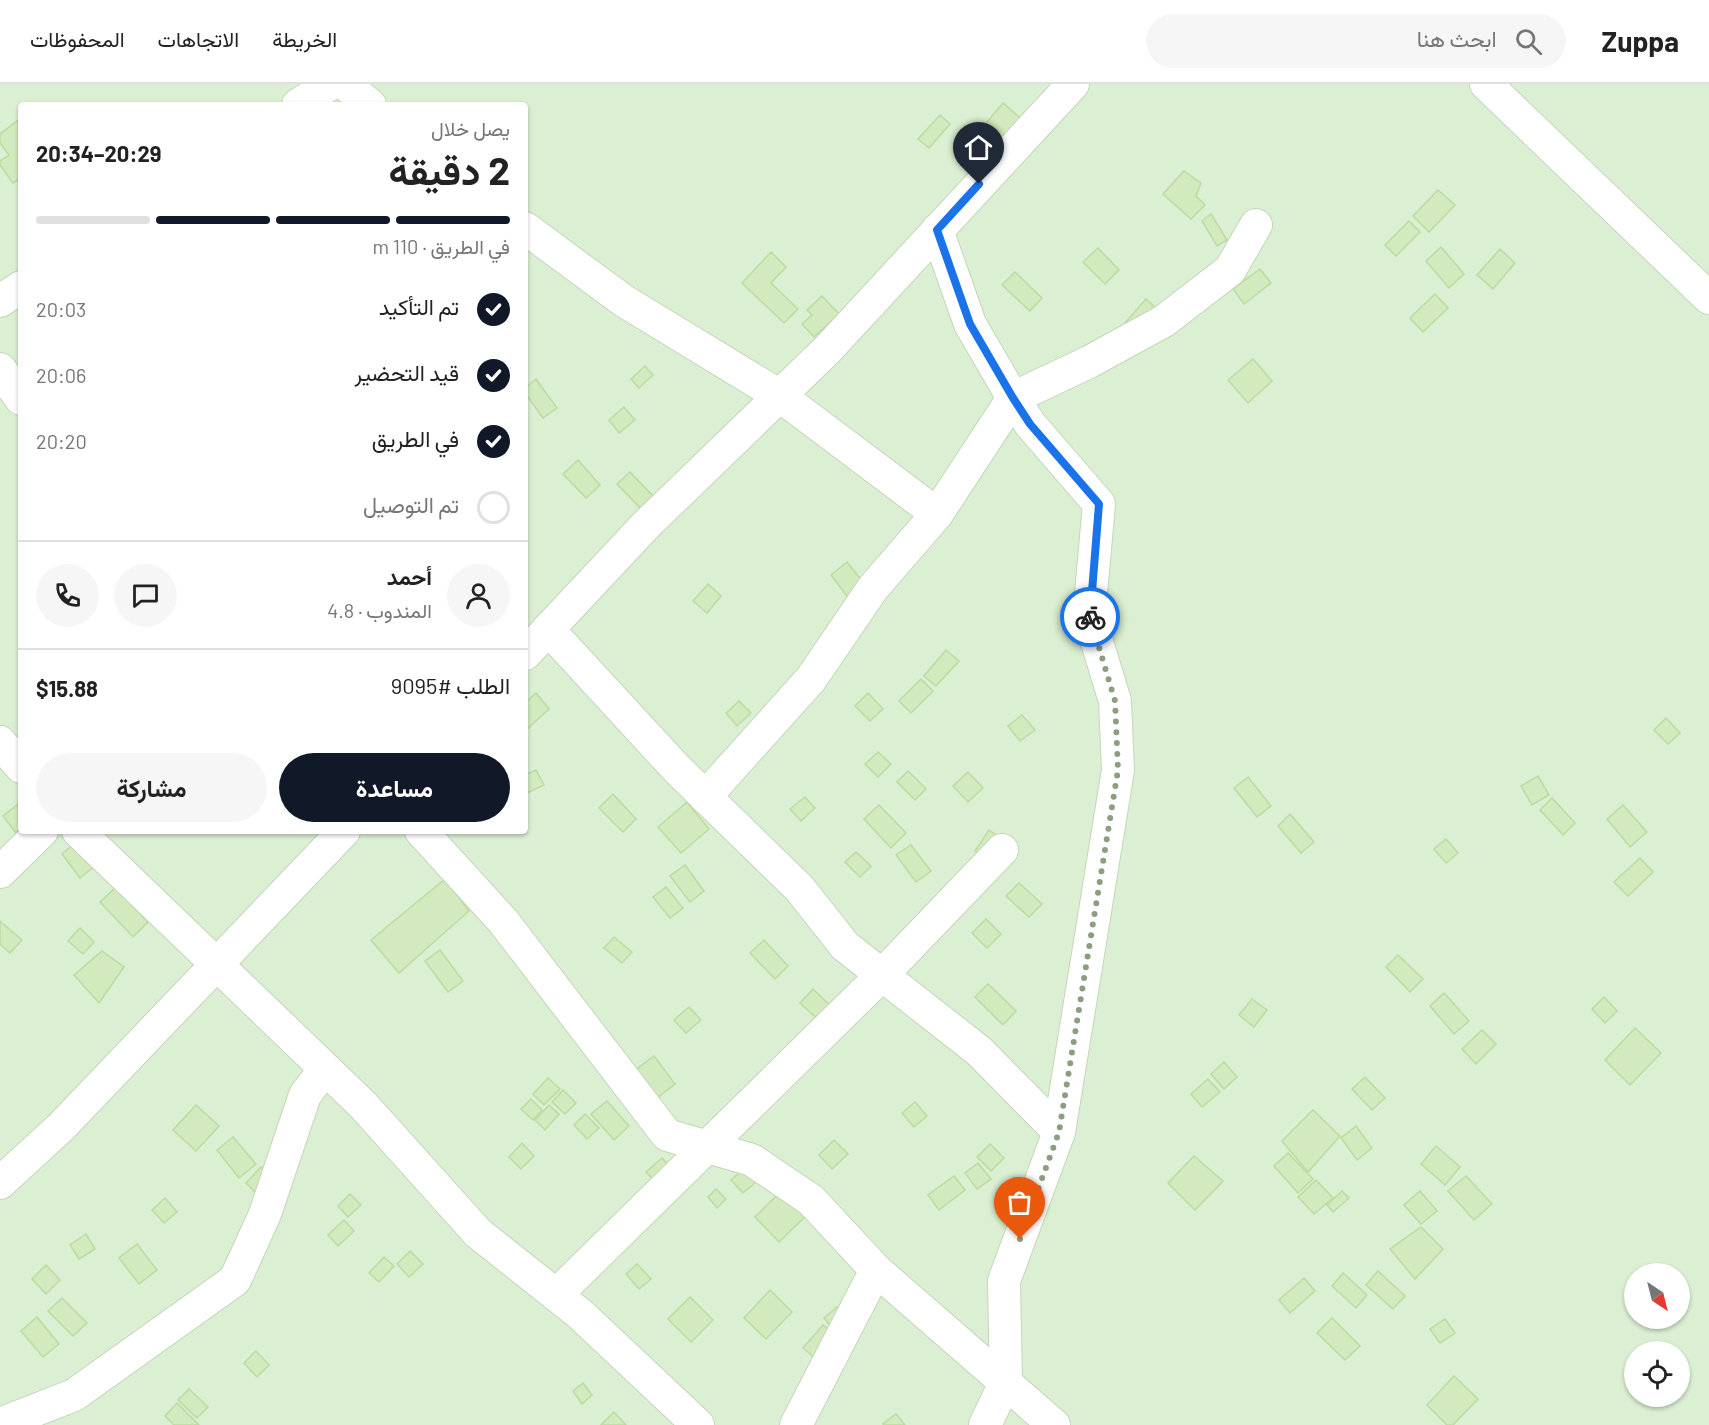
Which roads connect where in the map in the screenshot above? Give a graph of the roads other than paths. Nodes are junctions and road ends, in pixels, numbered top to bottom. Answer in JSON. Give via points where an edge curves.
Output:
{"nodes":[{"id":1,"x":330,"y":84,"type":"edge"},
{"id":2,"x":345,"y":84,"type":"edge"},
{"id":3,"x":1486,"y":84,"type":"edge"},
{"id":4,"x":1064,"y":87,"type":"edge"},
{"id":5,"x":303,"y":102,"type":"edge"},
{"id":6,"x":366,"y":102,"type":"edge"},
{"id":7,"x":1256,"y":225,"type":"dead end"},
{"id":8,"x":528,"y":230,"type":"edge"},
{"id":9,"x":937,"y":230,"type":"junction"},
{"id":10,"x":18,"y":289,"type":"edge"},
{"id":11,"x":1709,"y":298,"type":"edge"},
{"id":12,"x":0,"y":301,"type":"edge"},
{"id":13,"x":0,"y":369,"type":"edge"},
{"id":14,"x":18,"y":395,"type":"edge"},
{"id":15,"x":780,"y":396,"type":"junction"},
{"id":16,"x":1013,"y":398,"type":"junction"},
{"id":17,"x":937,"y":514,"type":"junction"},
{"id":18,"x":548,"y":629,"type":"junction"},
{"id":19,"x":528,"y":651,"type":"edge"},
{"id":20,"x":0,"y":742,"type":"edge"},
{"id":21,"x":18,"y":763,"type":"edge"},
{"id":22,"x":705,"y":797,"type":"junction"},
{"id":23,"x":39,"y":834,"type":"edge"},
{"id":24,"x":81,"y":834,"type":"edge"},
{"id":25,"x":341,"y":834,"type":"edge"},
{"id":26,"x":425,"y":834,"type":"edge"},
{"id":27,"x":1002,"y":850,"type":"dead end"},
{"id":28,"x":0,"y":872,"type":"edge"},
{"id":29,"x":217,"y":965,"type":"junction"},
{"id":30,"x":882,"y":975,"type":"junction"},
{"id":31,"x":325,"y":1069,"type":"junction"},
{"id":32,"x":1059,"y":1132,"type":"junction"},
{"id":33,"x":707,"y":1147,"type":"junction"},
{"id":34,"x":0,"y":1183,"type":"edge"},
{"id":35,"x":876,"y":1270,"type":"junction"},
{"id":36,"x":556,"y":1295,"type":"junction"},
{"id":37,"x":1006,"y":1381,"type":"junction"},
{"id":38,"x":0,"y":1425,"type":"edge"},
{"id":39,"x":698,"y":1425,"type":"edge"},
{"id":40,"x":796,"y":1425,"type":"edge"},
{"id":41,"x":985,"y":1425,"type":"edge"},
{"id":42,"x":1054,"y":1425,"type":"edge"}],
"edges":[{"from":1,"to":5,"type":"street"},
{"from":2,"to":6,"type":"street"},
{"from":3,"to":11,"type":"street"},
{"from":4,"to":9,"type":"street"},
{"from":7,"to":16,"type":"street","via":[[1230,270],[1164,321],[1089,363]]},
{"from":8,"to":15,"type":"street","via":[[624,301]]},
{"from":9,"to":15,"type":"street"},
{"from":9,"to":16,"type":"street","via":[[970,324]]},
{"from":10,"to":12,"type":"street"},
{"from":13,"to":14,"type":"street"},
{"from":15,"to":17,"type":"street"},
{"from":15,"to":18,"type":"street","via":[[645,526]]},
{"from":16,"to":17,"type":"street"},
{"from":16,"to":32,"type":"street","via":[[1030,424],[1099,504],[1089,616],[1115,701],[1118,770]]},
{"from":17,"to":22,"type":"street","via":[[873,588],[811,679]]},
{"from":18,"to":19,"type":"street"},
{"from":18,"to":22,"type":"street"},
{"from":20,"to":21,"type":"street"},
{"from":22,"to":30,"type":"street","via":[[800,889],[845,946]]},
{"from":23,"to":28,"type":"street"},
{"from":24,"to":29,"type":"street"},
{"from":25,"to":29,"type":"street"},
{"from":26,"to":33,"type":"street","via":[[503,921],[666,1135]]},
{"from":27,"to":30,"type":"street"},
{"from":29,"to":31,"type":"street"},
{"from":29,"to":34,"type":"street","via":[[61,1127]]},
{"from":30,"to":32,"type":"street","via":[[979,1050]]},
{"from":30,"to":33,"type":"street"},
{"from":31,"to":36,"type":"street","via":[[363,1105],[478,1233]]},
{"from":31,"to":38,"type":"street","via":[[305,1095],[265,1214],[235,1280],[74,1395]]},
{"from":32,"to":37,"type":"street","via":[[1004,1281]]},
{"from":33,"to":35,"type":"street","via":[[752,1160],[811,1200]]},
{"from":33,"to":36,"type":"street"},
{"from":35,"to":37,"type":"street"},
{"from":35,"to":40,"type":"street"},
{"from":36,"to":39,"type":"street"},
{"from":37,"to":41,"type":"street"},
{"from":37,"to":42,"type":"street"}]}
